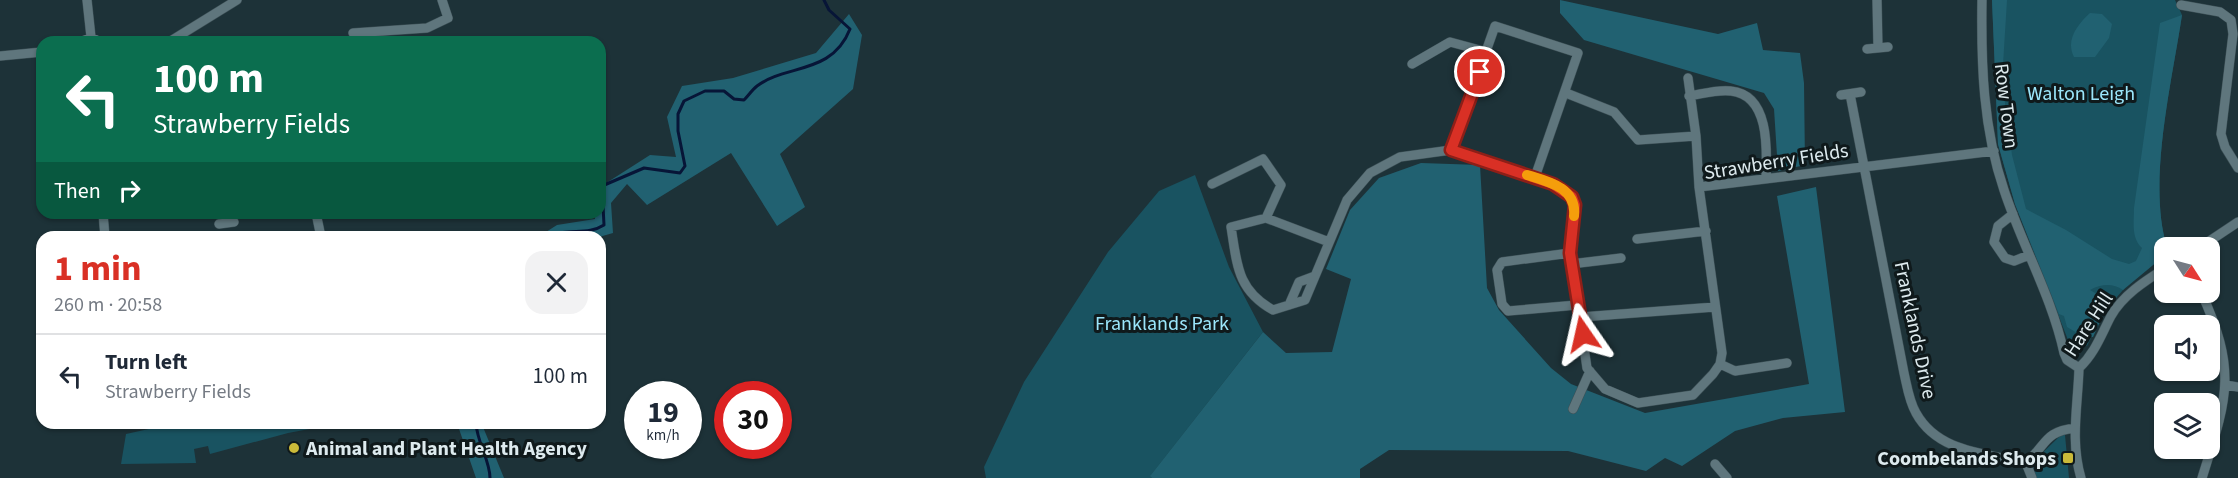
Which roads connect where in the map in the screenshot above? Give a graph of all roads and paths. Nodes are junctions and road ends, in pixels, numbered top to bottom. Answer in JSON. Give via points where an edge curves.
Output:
{"nodes":[{"id":1,"x":87,"y":0,"type":"edge"},
{"id":2,"x":237,"y":0,"type":"edge"},
{"id":3,"x":442,"y":0,"type":"edge"},
{"id":4,"x":1877,"y":0,"type":"edge"},
{"id":5,"x":1982,"y":0,"type":"edge"},
{"id":6,"x":2181,"y":5,"type":"dead end"},
{"id":7,"x":353,"y":33,"type":"dead end"},
{"id":8,"x":95,"y":36,"type":"edge"},
{"id":9,"x":179,"y":36,"type":"edge"},
{"id":10,"x":1867,"y":49,"type":"dead end"},
{"id":11,"x":1487,"y":52,"type":"junction"},
{"id":12,"x":36,"y":53,"type":"edge"},
{"id":13,"x":0,"y":56,"type":"edge"},
{"id":14,"x":1412,"y":64,"type":"dead end"},
{"id":15,"x":1688,"y":78,"type":"dead end"},
{"id":16,"x":1861,"y":92,"type":"dead end"},
{"id":17,"x":1566,"y":93,"type":"junction"},
{"id":18,"x":1689,"y":96,"type":"junction"},
{"id":19,"x":1696,"y":136,"type":"junction"},
{"id":20,"x":1451,"y":150,"type":"junction"},
{"id":21,"x":1994,"y":151,"type":"junction"},
{"id":22,"x":1864,"y":165,"type":"junction"},
{"id":23,"x":2238,"y":168,"type":"edge"},
{"id":24,"x":1535,"y":177,"type":"junction"},
{"id":25,"x":1766,"y":178,"type":"junction"},
{"id":26,"x":1212,"y":184,"type":"dead end"},
{"id":27,"x":1699,"y":187,"type":"junction"},
{"id":28,"x":2013,"y":214,"type":"junction"},
{"id":29,"x":1266,"y":218,"type":"junction"},
{"id":30,"x":2238,"y":222,"type":"edge"},
{"id":31,"x":1706,"y":231,"type":"junction"},
{"id":32,"x":2216,"y":237,"type":"edge"},
{"id":33,"x":1637,"y":239,"type":"dead end"},
{"id":34,"x":1329,"y":242,"type":"junction"},
{"id":35,"x":1570,"y":253,"type":"junction"},
{"id":36,"x":2029,"y":255,"type":"junction"},
{"id":37,"x":1621,"y":258,"type":"dead end"},
{"id":38,"x":1571,"y":264,"type":"junction"},
{"id":39,"x":1315,"y":276,"type":"junction"},
{"id":40,"x":2154,"y":276,"type":"edge"},
{"id":41,"x":2205,"y":303,"type":"edge"},
{"id":42,"x":1289,"y":305,"type":"junction"},
{"id":43,"x":1577,"y":305,"type":"junction"},
{"id":44,"x":1715,"y":307,"type":"junction"},
{"id":45,"x":1581,"y":317,"type":"junction"},
{"id":46,"x":1787,"y":363,"type":"dead end"},
{"id":47,"x":1720,"y":364,"type":"junction"},
{"id":48,"x":2079,"y":368,"type":"junction"},
{"id":49,"x":1590,"y":371,"type":"junction"},
{"id":50,"x":2226,"y":385,"type":"junction"},
{"id":51,"x":2238,"y":387,"type":"edge"},
{"id":52,"x":1573,"y":409,"type":"dead end"},
{"id":53,"x":2075,"y":423,"type":"junction"},
{"id":54,"x":2026,"y":462,"type":"junction"},
{"id":55,"x":1715,"y":464,"type":"dead end"},
{"id":56,"x":1727,"y":478,"type":"edge"},
{"id":57,"x":2032,"y":478,"type":"edge"},
{"id":58,"x":2081,"y":478,"type":"edge"},
{"id":59,"x":2202,"y":478,"type":"edge"}],
"edges":[{"from":1,"to":8,"type":"street"},
{"from":2,"to":9,"type":"street"},
{"from":3,"to":7,"type":"street","via":[[448,18],[427,28]]},
{"from":4,"to":10,"type":"street","via":[[1883,47]]},
{"from":5,"to":21,"type":"street","name":"Row Town","via":[[1984,91]]},
{"from":6,"to":23,"type":"street","via":[[2220,12],[2232,25],[2221,134]]},
{"from":11,"to":14,"type":"street","via":[[1450,42]]},
{"from":11,"to":17,"type":"street","via":[[1495,26],[1578,53]]},
{"from":11,"to":20,"type":"street"},
{"from":12,"to":13,"type":"street"},
{"from":15,"to":18,"type":"street"},
{"from":16,"to":22,"type":"street","name":"Franklands Drive","via":[[1845,94]]},
{"from":17,"to":19,"type":"street","via":[[1614,112],[1638,140]]},
{"from":17,"to":24,"type":"street"},
{"from":18,"to":19,"type":"street"},
{"from":18,"to":25,"type":"street","via":[[1731,91],[1746,95],[1757,105],[1763,123]]},
{"from":19,"to":27,"type":"street"},
{"from":20,"to":24,"type":"street"},
{"from":20,"to":34,"type":"street","via":[[1400,157],[1370,173],[1347,200]]},
{"from":21,"to":22,"type":"street"},
{"from":21,"to":28,"type":"street","name":"Row Town"},
{"from":22,"to":25,"type":"street","name":"Strawberry Fields"},
{"from":22,"to":54,"type":"street","name":"Franklands Drive","via":[[1915,412],[1939,439],[1954,447]]},
{"from":24,"to":35,"type":"street","via":[[1572,197],[1575,205]]},
{"from":25,"to":27,"type":"street","name":"Strawberry Fields"},
{"from":26,"to":29,"type":"street","via":[[1263,159],[1281,185]]},
{"from":27,"to":31,"type":"street","name":"Strawberry Fields"},
{"from":28,"to":36,"type":"street","name":"Row Town"},
{"from":28,"to":36,"type":"street","via":[[1998,226],[1994,242],[2004,258],[2014,261]]},
{"from":29,"to":34,"type":"street"},
{"from":29,"to":42,"type":"street","via":[[1231,227],[1238,270],[1256,300],[1273,310]]},
{"from":30,"to":32,"type":"street"},
{"from":31,"to":33,"type":"street"},
{"from":31,"to":44,"type":"street","name":"Strawberry Fields"},
{"from":34,"to":39,"type":"street"},
{"from":35,"to":38,"type":"street"},
{"from":35,"to":43,"type":"street","via":[[1502,262],[1497,270],[1505,310]]},
{"from":36,"to":48,"type":"street","name":"Row Town","via":[[2067,360]]},
{"from":37,"to":38,"type":"street"},
{"from":38,"to":43,"type":"street"},
{"from":39,"to":42,"type":"street","via":[[1299,282]]},
{"from":39,"to":42,"type":"street","via":[[1305,300]]},
{"from":40,"to":48,"type":"street","name":"Hare Hill","via":[[2120,303],[2091,357]]},
{"from":41,"to":50,"type":"street","via":[[2225,356]]},
{"from":43,"to":45,"type":"street"},
{"from":44,"to":45,"type":"street"},
{"from":44,"to":47,"type":"street","name":"Strawberry Fields"},
{"from":45,"to":49,"type":"street"},
{"from":46,"to":47,"type":"street","via":[[1735,371]]},
{"from":47,"to":49,"type":"street","via":[[1693,395],[1638,403],[1605,388]]},
{"from":48,"to":53,"type":"street","name":"Hare Hill"},
{"from":49,"to":52,"type":"street"},
{"from":50,"to":51,"type":"street"},
{"from":50,"to":59,"type":"street"},
{"from":53,"to":54,"type":"street","via":[[2051,434]]},
{"from":53,"to":58,"type":"street","name":"Hare Hill"},
{"from":54,"to":57,"type":"street"},
{"from":55,"to":56,"type":"street"}]}
